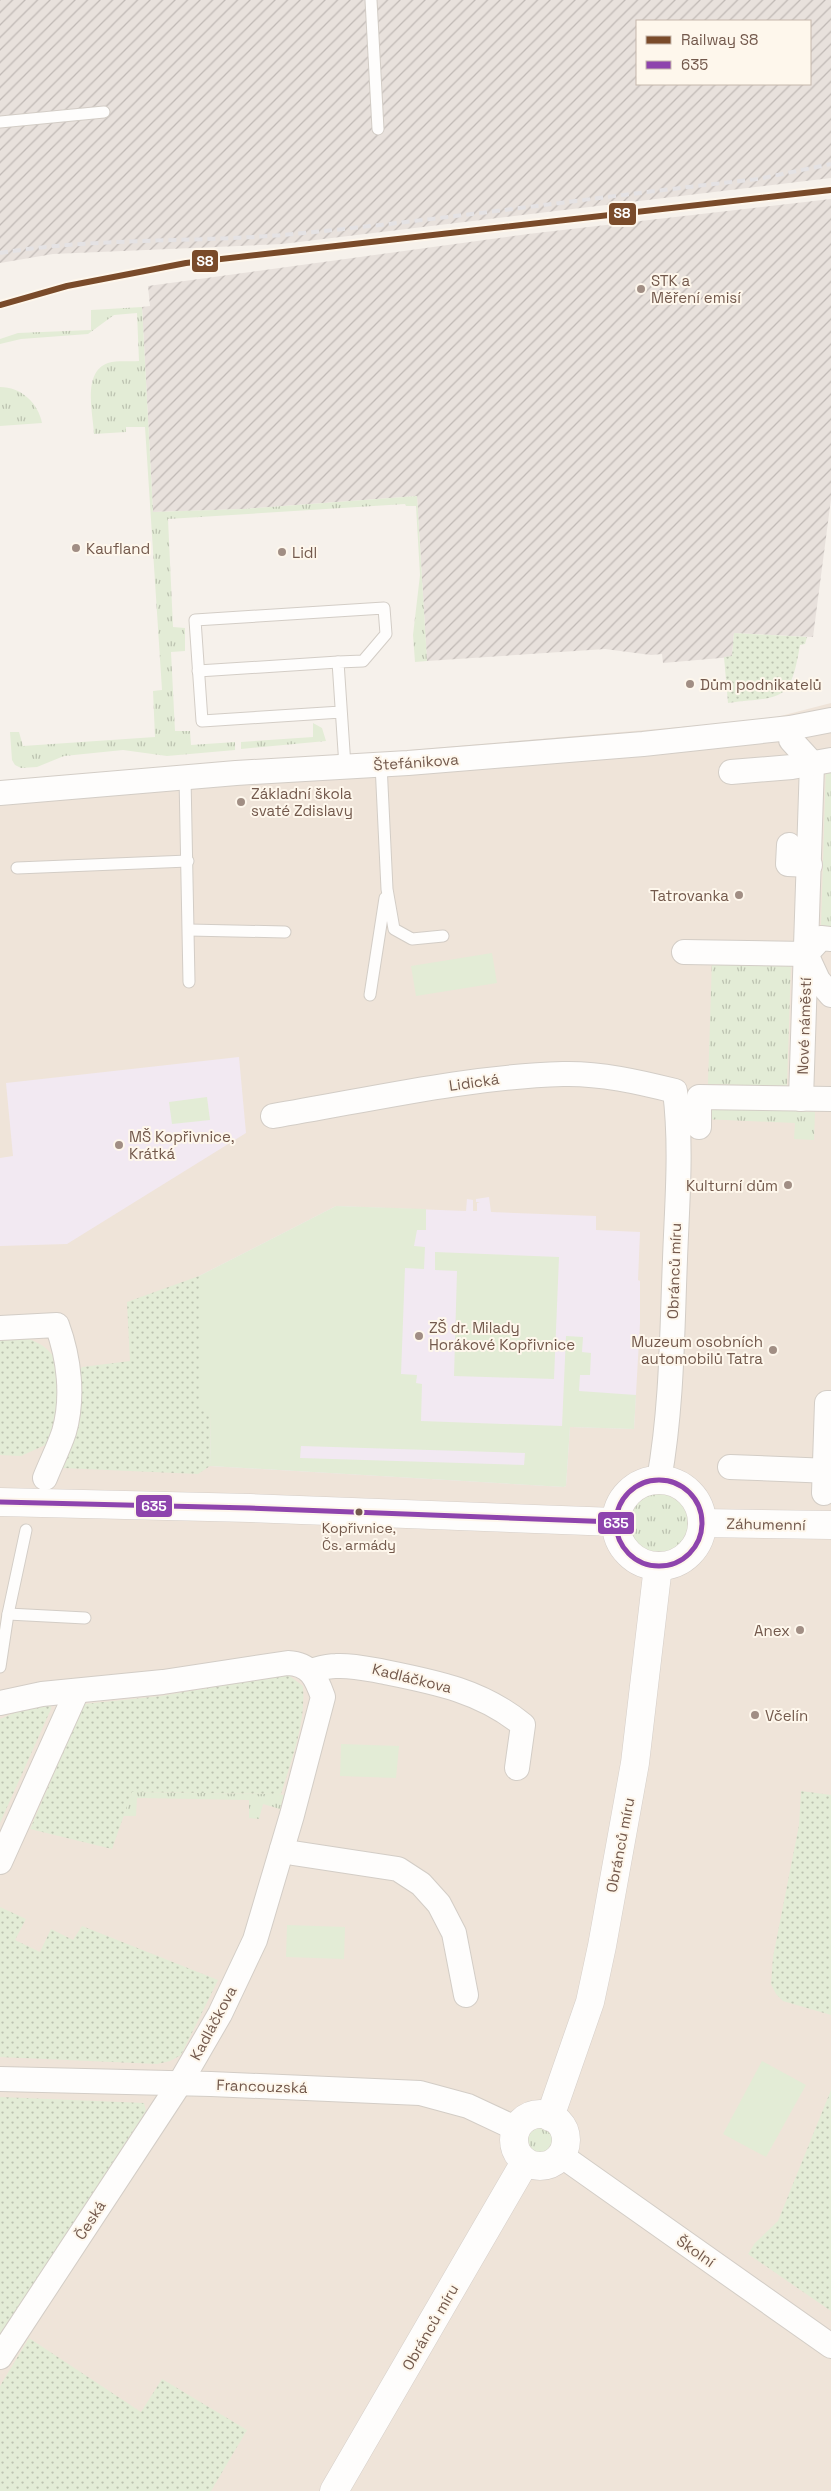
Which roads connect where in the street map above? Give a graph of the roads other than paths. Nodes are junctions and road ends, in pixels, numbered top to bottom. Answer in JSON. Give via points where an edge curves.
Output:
{"nodes":[{"id":1,"x":371,"y":0,"type":"edge"},
{"id":2,"x":104,"y":112,"type":"dead end"},
{"id":3,"x":0,"y":122,"type":"edge"},
{"id":4,"x":378,"y":129,"type":"dead end"},
{"id":5,"x":338,"y":662,"type":"junction"},
{"id":6,"x":198,"y":671,"type":"junction"},
{"id":7,"x":341,"y":712,"type":"junction"},
{"id":8,"x":831,"y":720,"type":"edge"},
{"id":9,"x":381,"y":764,"type":"junction"},
{"id":10,"x":345,"y":766,"type":"junction"},
{"id":11,"x":806,"y":768,"type":"edge"},
{"id":12,"x":731,"y":772,"type":"dead end"},
{"id":13,"x":185,"y":777,"type":"junction"},
{"id":14,"x":0,"y":793,"type":"edge"},
{"id":15,"x":789,"y":846,"type":"dead end"},
{"id":16,"x":188,"y":861,"type":"junction"},
{"id":17,"x":810,"y":865,"type":"junction"},
{"id":18,"x":17,"y":868,"type":"dead end"},
{"id":19,"x":387,"y":889,"type":"junction"},
{"id":20,"x":189,"y":930,"type":"junction"},
{"id":21,"x":285,"y":932,"type":"dead end"},
{"id":22,"x":443,"y":936,"type":"dead end"},
{"id":23,"x":831,"y":939,"type":"edge"},
{"id":24,"x":684,"y":952,"type":"dead end"},
{"id":25,"x":806,"y":954,"type":"junction"},
{"id":26,"x":189,"y":982,"type":"dead end"},
{"id":27,"x":370,"y":994,"type":"dead end"},
{"id":28,"x":831,"y":995,"type":"edge"},
{"id":29,"x":675,"y":1091,"type":"joint"},
{"id":30,"x":801,"y":1099,"type":"junction"},
{"id":31,"x":831,"y":1099,"type":"edge"},
{"id":32,"x":273,"y":1116,"type":"dead end"},
{"id":33,"x":699,"y":1127,"type":"dead end"},
{"id":34,"x":0,"y":1328,"type":"edge"},
{"id":35,"x":831,"y":1403,"type":"edge"},
{"id":36,"x":730,"y":1467,"type":"dead end"},
{"id":37,"x":45,"y":1478,"type":"dead end"},
{"id":38,"x":827,"y":1478,"type":"edge"},
{"id":39,"x":659,"y":1480,"type":"junction"},
{"id":40,"x":0,"y":1502,"type":"edge"},
{"id":41,"x":615,"y":1522,"type":"junction"},
{"id":42,"x":702,"y":1523,"type":"junction"},
{"id":43,"x":831,"y":1525,"type":"edge"},
{"id":44,"x":26,"y":1530,"type":"dead end"},
{"id":45,"x":658,"y":1566,"type":"junction"},
{"id":46,"x":8,"y":1614,"type":"junction"},
{"id":47,"x":85,"y":1618,"type":"dead end"},
{"id":48,"x":0,"y":1667,"type":"edge"},
{"id":49,"x":310,"y":1671,"type":"junction"},
{"id":50,"x":77,"y":1691,"type":"junction"},
{"id":51,"x":0,"y":1703,"type":"edge"},
{"id":52,"x":517,"y":1768,"type":"dead end"},
{"id":53,"x":282,"y":1849,"type":"junction"},
{"id":54,"x":0,"y":1862,"type":"edge"},
{"id":55,"x":466,"y":1995,"type":"dead end"},
{"id":56,"x":0,"y":2079,"type":"edge"},
{"id":57,"x":180,"y":2083,"type":"junction"},
{"id":58,"x":550,"y":2117,"type":"junction"},
{"id":59,"x":517,"y":2129,"type":"junction"},
{"id":60,"x":562,"y":2156,"type":"junction"},
{"id":61,"x":525,"y":2162,"type":"junction"},
{"id":62,"x":831,"y":2346,"type":"edge"},
{"id":63,"x":0,"y":2357,"type":"edge"},
{"id":64,"x":334,"y":2491,"type":"edge"}],
"edges":[{"from":1,"to":4,"type":"lane"},
{"from":2,"to":3,"type":"lane"},
{"from":5,"to":6,"type":"lane"},
{"from":5,"to":6,"type":"lane","via":[[363,661],[386,634],[384,608],[195,620]]},
{"from":5,"to":7,"type":"lane"},
{"from":6,"to":7,"type":"lane","via":[[202,721]]},
{"from":7,"to":10,"type":"lane"},
{"from":8,"to":9,"type":"street","name":"Štefánikova","via":[[790,728],[643,744]]},
{"from":9,"to":10,"type":"street","name":"Štefánikova"},
{"from":9,"to":19,"type":"lane"},
{"from":10,"to":13,"type":"street","name":"Štefánikova"},
{"from":11,"to":12,"type":"street","name":"Nové náměstí"},
{"from":11,"to":17,"type":"street","name":"Nové náměstí"},
{"from":13,"to":14,"type":"street","name":"Štefánikova"},
{"from":13,"to":16,"type":"lane"},
{"from":15,"to":17,"type":"street","via":[[788,864]]},
{"from":16,"to":18,"type":"lane"},
{"from":16,"to":20,"type":"lane"},
{"from":17,"to":25,"type":"street","name":"Nové náměstí"},
{"from":19,"to":22,"type":"lane","via":[[394,929],[412,939]]},
{"from":19,"to":27,"type":"lane"},
{"from":20,"to":21,"type":"lane"},
{"from":20,"to":26,"type":"lane"},
{"from":23,"to":25,"type":"street","via":[[821,938]]},
{"from":24,"to":25,"type":"street"},
{"from":25,"to":28,"type":"street","name":"Nové náměstí","via":[[818,980]]},
{"from":25,"to":30,"type":"street","name":"Nové náměstí"},
{"from":29,"to":32,"type":"street","name":"Lidická","via":[[636,1082],[563,1074],[512,1077]]},
{"from":29,"to":39,"type":"street","name":"Obránců míru","via":[[679,1126],[673,1310],[667,1436]]},
{"from":30,"to":31,"type":"street"},
{"from":30,"to":33,"type":"street","via":[[767,1104],[699,1097]]},
{"from":34,"to":37,"type":"street","via":[[57,1325],[65,1348],[69,1379],[64,1431]]},
{"from":35,"to":38,"type":"street","via":[[827,1403]]},
{"from":36,"to":38,"type":"street"},
{"from":39,"to":41,"type":"main road","via":[[642,1483],[628,1492],[619,1506]]},
{"from":39,"to":42,"type":"main road","via":[[676,1483],[690,1493],[699,1507]]},
{"from":40,"to":41,"type":"main road"},
{"from":41,"to":45,"type":"main road","via":[[618,1539],[628,1553],[642,1562]]},
{"from":42,"to":43,"type":"main road","name":"Záhumenní"},
{"from":42,"to":45,"type":"main road","via":[[698,1540],[689,1554],[675,1563]]},
{"from":44,"to":46,"type":"lane"},
{"from":45,"to":58,"type":"main road","name":"Obránců míru","via":[[635,1763],[602,1946],[590,2002]]},
{"from":46,"to":47,"type":"lane"},
{"from":46,"to":48,"type":"lane"},
{"from":49,"to":50,"type":"street","via":[[300,1664],[288,1663]]},
{"from":49,"to":52,"type":"street","name":"Kadláčkova","via":[[335,1666],[366,1666],[450,1686],[482,1700],[523,1725]]},
{"from":49,"to":53,"type":"street","name":"Kadláčkova","via":[[323,1697]]},
{"from":50,"to":51,"type":"street"},
{"from":50,"to":54,"type":"street"},
{"from":53,"to":55,"type":"street","via":[[293,1854],[398,1870],[421,1884],[438,1904],[454,1933]]},
{"from":53,"to":57,"type":"street","name":"Kadláčkova","via":[[255,1940],[220,2014]]},
{"from":56,"to":57,"type":"street","name":"Francouzská"},
{"from":57,"to":59,"type":"street","name":"Francouzská","via":[[420,2093],[468,2106]]},
{"from":57,"to":63,"type":"street","name":"Česká"},
{"from":58,"to":59,"type":"main road","via":[[530,2116]]},
{"from":58,"to":60,"type":"main road","via":[[565,2132],[567,2140]]},
{"from":59,"to":61,"type":"main road","via":[[515,2147]]},
{"from":60,"to":61,"type":"main road","via":[[556,2162],[540,2167]]},
{"from":60,"to":62,"type":"street","name":"Školní"},
{"from":61,"to":64,"type":"main road","name":"Obránců míru"}]}
